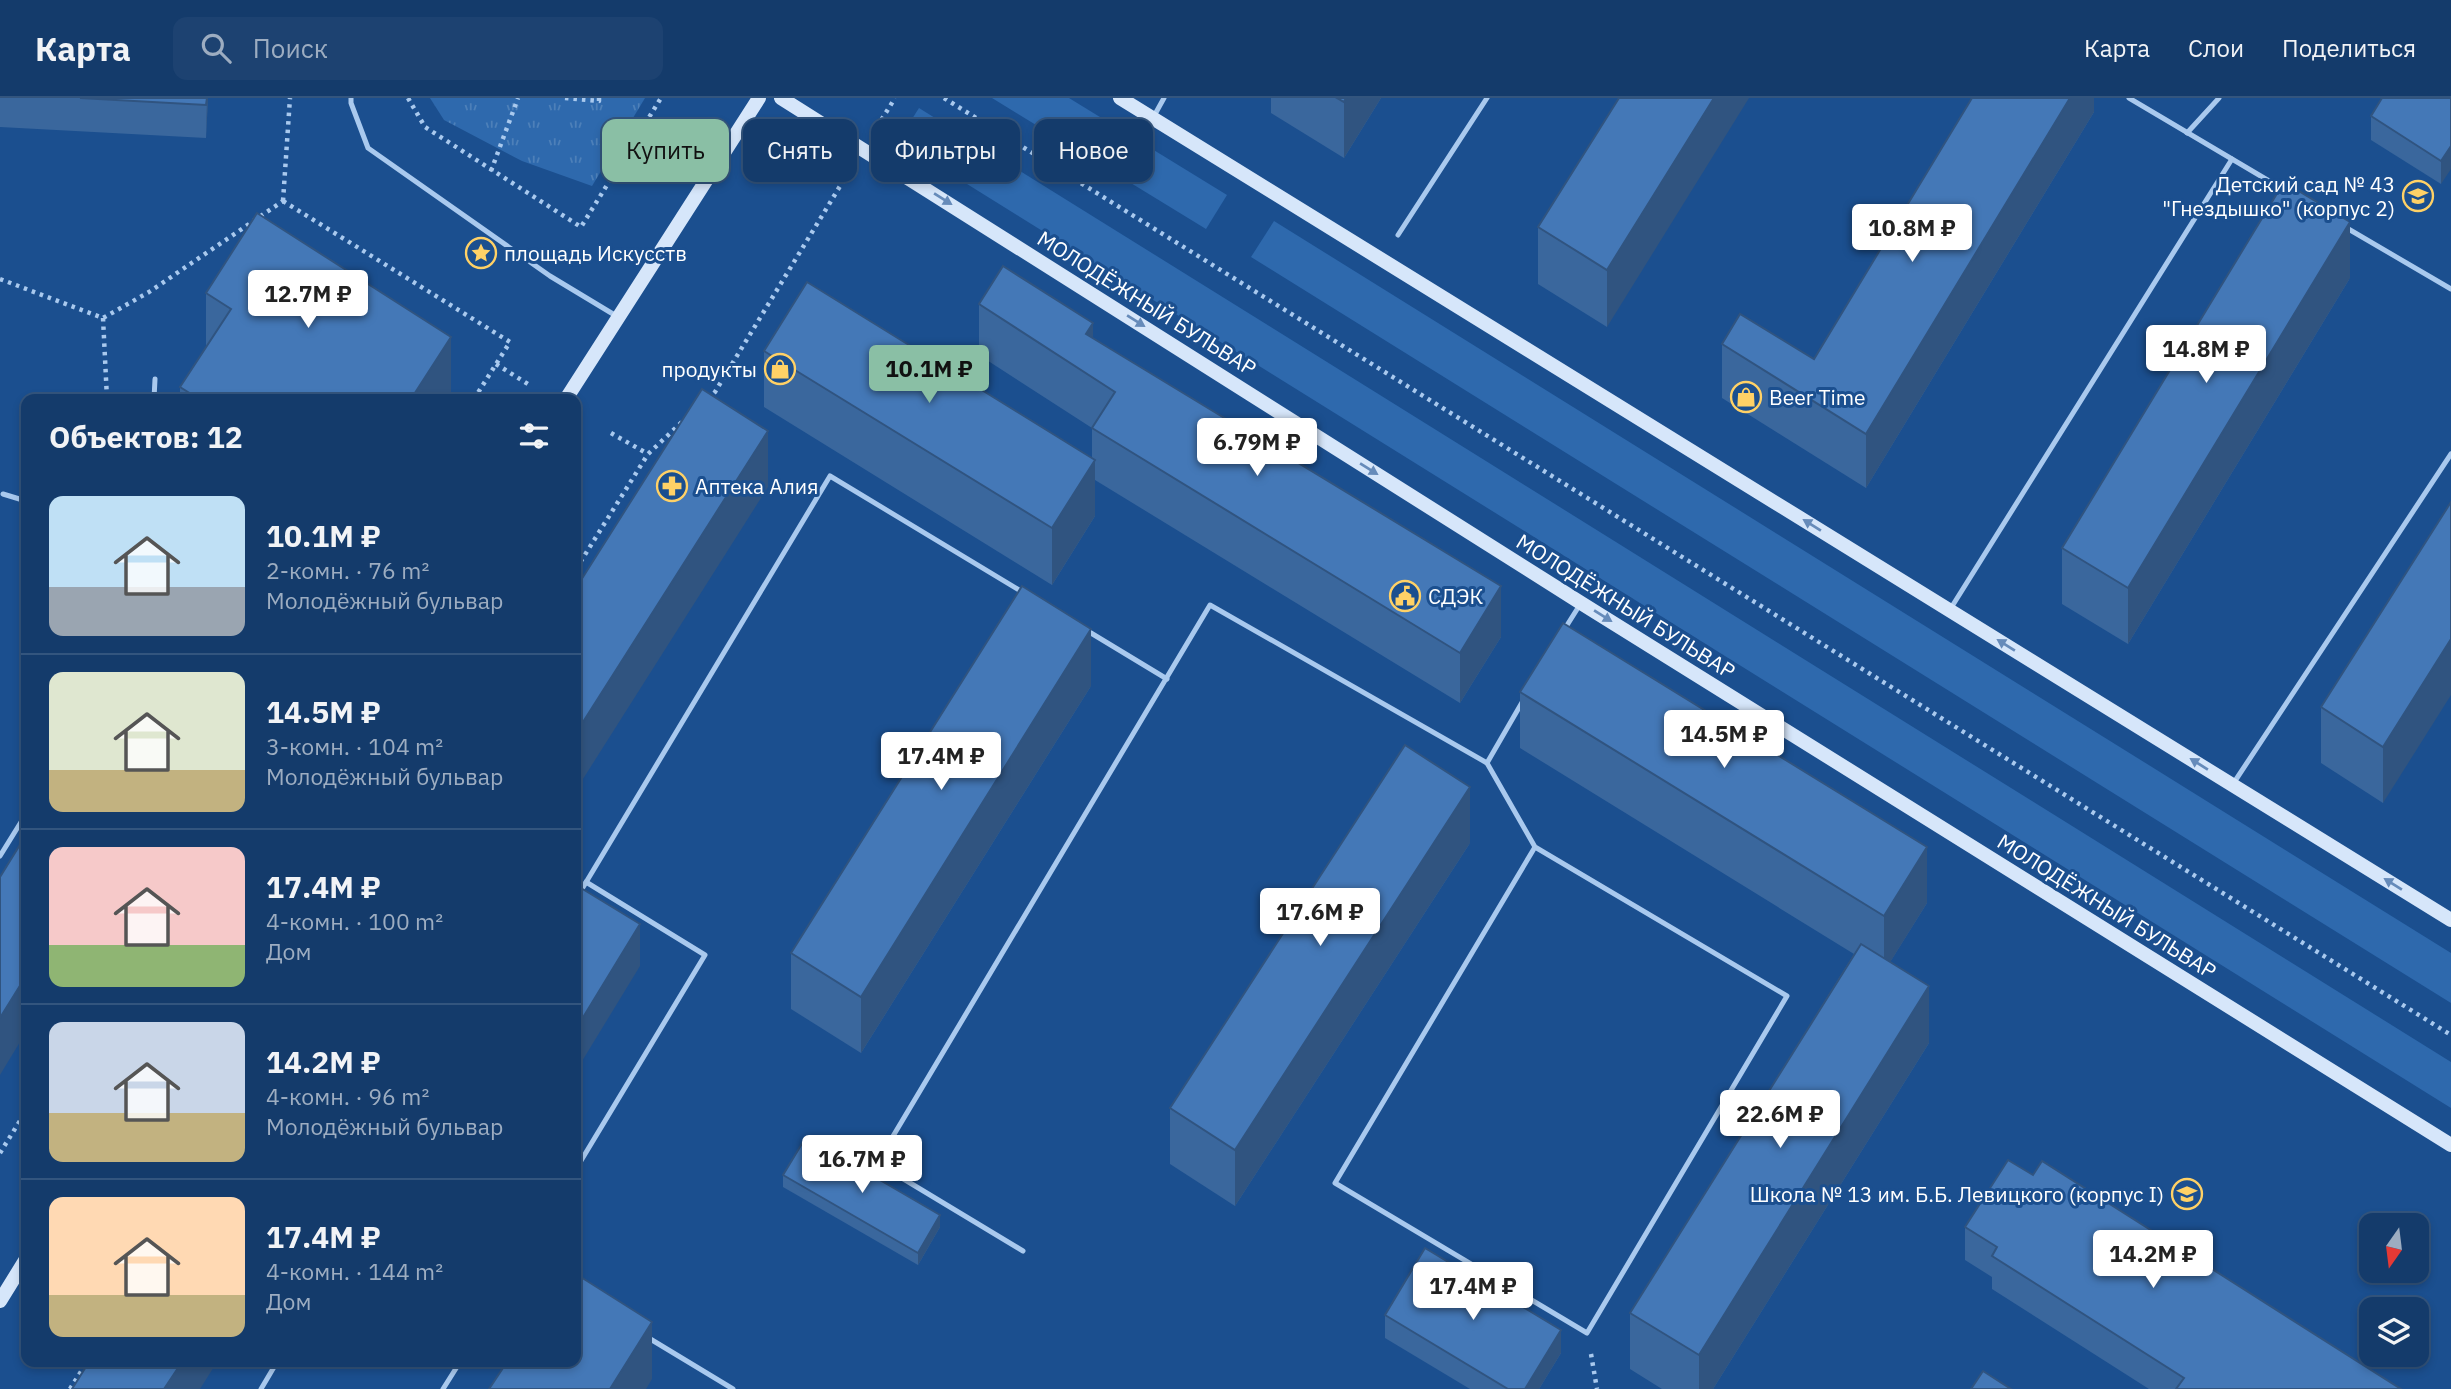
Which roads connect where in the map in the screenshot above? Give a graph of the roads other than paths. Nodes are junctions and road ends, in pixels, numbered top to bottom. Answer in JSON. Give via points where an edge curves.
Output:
{"nodes":[{"id":1,"x":351,"y":98,"type":"edge"},
{"id":2,"x":759,"y":98,"type":"edge"},
{"id":3,"x":782,"y":98,"type":"edge"},
{"id":4,"x":1120,"y":98,"type":"edge"},
{"id":5,"x":1164,"y":98,"type":"edge"},
{"id":6,"x":1487,"y":98,"type":"edge"},
{"id":7,"x":2129,"y":98,"type":"edge"},
{"id":8,"x":2220,"y":98,"type":"edge"},
{"id":9,"x":1153,"y":118,"type":"junction"},
{"id":10,"x":2187,"y":133,"type":"junction"},
{"id":11,"x":2232,"y":159,"type":"junction"},
{"id":12,"x":2289,"y":194,"type":"edge"},
{"id":13,"x":2336,"y":221,"type":"edge"},
{"id":14,"x":1398,"y":235,"type":"dead end"},
{"id":15,"x":2451,"y":289,"type":"edge"},
{"id":16,"x":618,"y":317,"type":"junction"},
{"id":17,"x":155,"y":379,"type":"dead end"},
{"id":18,"x":154,"y":394,"type":"edge"},
{"id":19,"x":569,"y":394,"type":"edge"},
{"id":20,"x":2451,"y":454,"type":"edge"},
{"id":21,"x":3,"y":494,"type":"dead end"},
{"id":22,"x":21,"y":499,"type":"edge"},
{"id":23,"x":1028,"y":595,"type":"edge"},
{"id":24,"x":1581,"y":603,"type":"junction"},
{"id":25,"x":1950,"y":610,"type":"junction"},
{"id":26,"x":1074,"y":623,"type":"edge"},
{"id":27,"x":1559,"y":639,"type":"edge"},
{"id":28,"x":1167,"y":679,"type":"junction"},
{"id":29,"x":1526,"y":695,"type":"edge"},
{"id":30,"x":1487,"y":763,"type":"junction"},
{"id":31,"x":2233,"y":785,"type":"junction"},
{"id":32,"x":21,"y":822,"type":"edge"},
{"id":33,"x":1535,"y":846,"type":"junction"},
{"id":34,"x":0,"y":856,"type":"edge"},
{"id":35,"x":586,"y":882,"type":"junction"},
{"id":36,"x":581,"y":890,"type":"edge"},
{"id":37,"x":2451,"y":920,"type":"edge"},
{"id":38,"x":2451,"y":1145,"type":"edge"},
{"id":39,"x":581,"y":1160,"type":"edge"},
{"id":40,"x":1023,"y":1251,"type":"dead end"},
{"id":41,"x":21,"y":1267,"type":"edge"},
{"id":42,"x":0,"y":1301,"type":"edge"},
{"id":43,"x":643,"y":1335,"type":"edge"},
{"id":44,"x":274,"y":1367,"type":"edge"},
{"id":45,"x":457,"y":1367,"type":"edge"},
{"id":46,"x":261,"y":1389,"type":"edge"},
{"id":47,"x":443,"y":1389,"type":"edge"},
{"id":48,"x":733,"y":1389,"type":"edge"}],
"edges":[{"from":1,"to":16,"type":"lane","via":[[368,148],[550,276]]},
{"from":2,"to":16,"type":"main road"},
{"from":3,"to":24,"type":"main road","name":"МОЛОДЁЖНЫЙ БУЛЬВАР","one_way":true},
{"from":4,"to":9,"type":"main road"},
{"from":5,"to":9,"type":"lane"},
{"from":6,"to":14,"type":"lane"},
{"from":7,"to":10,"type":"lane"},
{"from":8,"to":10,"type":"lane"},
{"from":25,"to":9,"type":"main road","one_way":true},
{"from":10,"to":11,"type":"lane"},
{"from":11,"to":12,"type":"lane"},
{"from":11,"to":25,"type":"lane"},
{"from":13,"to":15,"type":"lane"},
{"from":16,"to":19,"type":"main road"},
{"from":17,"to":18,"type":"lane"},
{"from":20,"to":31,"type":"lane"},
{"from":21,"to":22,"type":"lane"},
{"from":23,"to":35,"type":"lane","via":[[830,476]]},
{"from":24,"to":27,"type":"lane"},
{"from":24,"to":38,"type":"main road","name":"МОЛОДЁЖНЫЙ БУЛЬВАР","one_way":true},
{"from":31,"to":25,"type":"main road","one_way":true},
{"from":26,"to":28,"type":"lane"},
{"from":28,"to":30,"type":"lane","via":[[1210,605]]},
{"from":28,"to":40,"type":"lane","via":[[877,1163]]},
{"from":29,"to":30,"type":"lane"},
{"from":30,"to":33,"type":"lane"},
{"from":37,"to":31,"type":"main road","one_way":true},
{"from":32,"to":34,"type":"lane"},
{"from":33,"to":33,"type":"lane","via":[[1335,1183],[1587,1333],[1787,996]]},
{"from":35,"to":36,"type":"lane"},
{"from":35,"to":39,"type":"lane","via":[[705,955]]},
{"from":41,"to":42,"type":"main road"},
{"from":43,"to":48,"type":"lane"},
{"from":44,"to":46,"type":"lane"},
{"from":45,"to":47,"type":"lane"}]}
